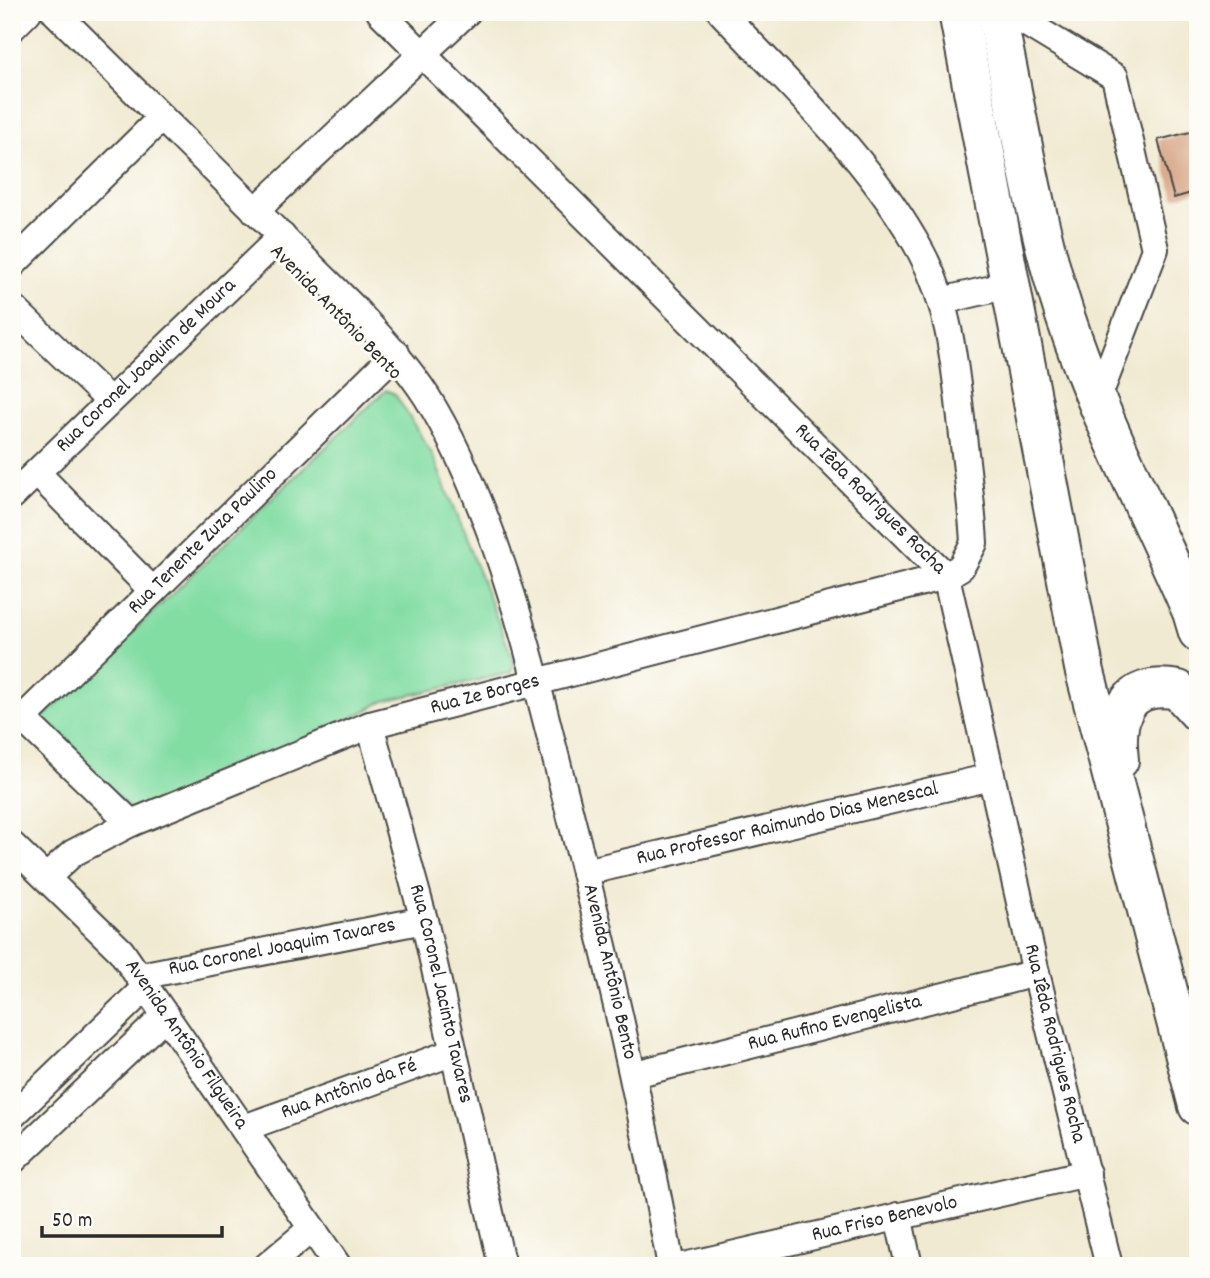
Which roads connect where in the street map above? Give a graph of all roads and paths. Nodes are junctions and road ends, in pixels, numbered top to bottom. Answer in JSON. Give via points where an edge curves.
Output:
{"nodes":[{"id":1,"x":28,"y":12,"type":"edge"},
{"id":2,"x":35,"y":12,"type":"edge"},
{"id":3,"x":55,"y":12,"type":"edge"},
{"id":4,"x":380,"y":12,"type":"edge"},
{"id":5,"x":467,"y":12,"type":"edge"},
{"id":6,"x":721,"y":12,"type":"edge"},
{"id":7,"x":958,"y":12,"type":"edge"},
{"id":8,"x":996,"y":12,"type":"edge"},
{"id":9,"x":1008,"y":12,"type":"edge"},
{"id":10,"x":12,"y":27,"type":"edge"},
{"id":11,"x":422,"y":55,"type":"junction"},
{"id":12,"x":155,"y":123,"type":"junction"},
{"id":13,"x":255,"y":211,"type":"junction"},
{"id":14,"x":276,"y":241,"type":"junction"},
{"id":15,"x":12,"y":265,"type":"edge"},
{"id":16,"x":1009,"y":285,"type":"junction"},
{"id":17,"x":941,"y":301,"type":"junction"},
{"id":18,"x":12,"y":307,"type":"edge"},
{"id":19,"x":392,"y":357,"type":"junction"},
{"id":20,"x":1097,"y":400,"type":"junction"},
{"id":21,"x":110,"y":401,"type":"junction"},
{"id":22,"x":37,"y":473,"type":"junction"},
{"id":23,"x":12,"y":496,"type":"edge"},
{"id":24,"x":946,"y":576,"type":"junction"},
{"id":25,"x":153,"y":592,"type":"junction"},
{"id":26,"x":1196,"y":617,"type":"edge"},
{"id":27,"x":536,"y":680,"type":"junction"},
{"id":28,"x":1198,"y":712,"type":"edge"},
{"id":29,"x":18,"y":724,"type":"edge"},
{"id":30,"x":370,"y":725,"type":"junction"},
{"id":31,"x":991,"y":777,"type":"junction"},
{"id":32,"x":131,"y":823,"type":"junction"},
{"id":33,"x":1126,"y":836,"type":"junction"},
{"id":34,"x":12,"y":845,"type":"edge"},
{"id":35,"x":585,"y":872,"type":"junction"},
{"id":36,"x":47,"y":877,"type":"junction"},
{"id":37,"x":424,"y":920,"type":"junction"},
{"id":38,"x":1036,"y":974,"type":"junction"},
{"id":39,"x":142,"y":982,"type":"junction"},
{"id":40,"x":166,"y":1016,"type":"junction"},
{"id":41,"x":454,"y":1052,"type":"junction"},
{"id":42,"x":635,"y":1074,"type":"junction"},
{"id":43,"x":1198,"y":1106,"type":"edge"},
{"id":44,"x":12,"y":1116,"type":"edge"},
{"id":45,"x":244,"y":1128,"type":"junction"},
{"id":46,"x":12,"y":1161,"type":"edge"},
{"id":47,"x":1087,"y":1173,"type":"junction"},
{"id":48,"x":898,"y":1216,"type":"junction"},
{"id":49,"x":311,"y":1229,"type":"junction"},
{"id":50,"x":267,"y":1266,"type":"edge"},
{"id":51,"x":338,"y":1266,"type":"edge"},
{"id":52,"x":502,"y":1266,"type":"edge"},
{"id":53,"x":671,"y":1266,"type":"edge"},
{"id":54,"x":684,"y":1266,"type":"edge"},
{"id":55,"x":909,"y":1266,"type":"edge"},
{"id":56,"x":1109,"y":1266,"type":"edge"}],
"edges":[{"from":1,"to":10,"type":"street"},
{"from":2,"to":12,"type":"street","name":"Avenida Antônio Bento"},
{"from":3,"to":12,"type":"street","name":"Avenida Antônio Bento"},
{"from":4,"to":11,"type":"street","name":"Rua Iêda Rodrigues Rocha"},
{"from":5,"to":11,"type":"street"},
{"from":6,"to":17,"type":"street","via":[[888,198],[922,254]]},
{"from":7,"to":16,"type":"highway"},
{"from":8,"to":20,"type":"highway","via":[[1052,272]]},
{"from":9,"to":20,"type":"street","via":[[1115,77],[1155,249]]},
{"from":11,"to":13,"type":"street"},
{"from":11,"to":24,"type":"street","name":"Rua Iêda Rodrigues Rocha"},
{"from":12,"to":13,"type":"street","name":"Avenida Antônio Bento"},
{"from":12,"to":14,"type":"street","name":"Avenida Antônio Bento"},
{"from":12,"to":15,"type":"street"},
{"from":13,"to":14,"type":"street","name":"Avenida Antônio Bento"},
{"from":14,"to":19,"type":"street","name":"Avenida Antônio Bento"},
{"from":14,"to":21,"type":"street","name":"Rua Coronel Joaquim de Moura"},
{"from":16,"to":17,"type":"street"},
{"from":16,"to":33,"type":"highway","via":[[1084,668]]},
{"from":17,"to":24,"type":"street","via":[[952,345],[974,543],[961,567]]},
{"from":18,"to":21,"type":"street"},
{"from":19,"to":25,"type":"street","name":"Rua Tenente Zuza Paulino"},
{"from":19,"to":27,"type":"street","name":"Avenida Antônio Bento","via":[[434,435]]},
{"from":20,"to":26,"type":"highway"},
{"from":21,"to":22,"type":"street","name":"Rua Coronel Joaquim de Moura"},
{"from":22,"to":23,"type":"street","name":"Rua Coronel Joaquim de Moura"},
{"from":22,"to":25,"type":"street"},
{"from":24,"to":27,"type":"street","name":"Rua Ze Borges"},
{"from":24,"to":31,"type":"street","name":"Rua Iêda Rodrigues Rocha"},
{"from":25,"to":29,"type":"street","name":"Rua Tenente Zuza Paulino"},
{"from":27,"to":30,"type":"street","name":"Rua Ze Borges"},
{"from":27,"to":35,"type":"street","name":"Avenida Antônio Bento"},
{"from":28,"to":33,"type":"highway","via":[[1178,690],[1158,688],[1136,695],[1120,713],[1118,751]]},
{"from":29,"to":32,"type":"street"},
{"from":30,"to":32,"type":"street","name":"Rua Ze Borges"},
{"from":30,"to":37,"type":"street","name":"Rua Coronel Jacinto Tavares"},
{"from":31,"to":35,"type":"street","name":"Rua Professor Raimundo Dias Menescal"},
{"from":31,"to":38,"type":"street","name":"Rua Iêda Rodrigues Rocha"},
{"from":32,"to":36,"type":"street","name":"Rua Ze Borges","via":[[73,853]]},
{"from":33,"to":43,"type":"highway"},
{"from":34,"to":36,"type":"street","name":"Avenida Antônio Filgueira"},
{"from":35,"to":42,"type":"street","name":"Avenida Antônio Bento"},
{"from":36,"to":39,"type":"street","name":"Avenida Antônio Filgueira","via":[[121,951]]},
{"from":37,"to":39,"type":"street","name":"Rua Coronel Joaquim Tavares"},
{"from":37,"to":41,"type":"street","name":"Rua Coronel Jacinto Tavares"},
{"from":38,"to":42,"type":"street","name":"Rua Rufino Evengelista"},
{"from":38,"to":47,"type":"street","name":"Rua Iêda Rodrigues Rocha"},
{"from":39,"to":40,"type":"street","name":"Avenida Antônio Filgueira"},
{"from":39,"to":44,"type":"street","name":"Rua Coronel Joaquim Tavares"},
{"from":40,"to":45,"type":"street","name":"Avenida Antônio Filgueira"},
{"from":40,"to":46,"type":"street"},
{"from":41,"to":45,"type":"street","name":"Rua Antônio da Fé"},
{"from":41,"to":52,"type":"street","name":"Rua Coronel Jacinto Tavares"},
{"from":42,"to":53,"type":"street","name":"Avenida Antônio Bento"},
{"from":45,"to":49,"type":"street","name":"Avenida Antônio Filgueira"},
{"from":47,"to":48,"type":"street","name":"Rua Friso Benevolo"},
{"from":47,"to":56,"type":"street","name":"Rua Iêda Rodrigues Rocha"},
{"from":48,"to":54,"type":"street","name":"Rua Friso Benevolo"},
{"from":48,"to":55,"type":"street"},
{"from":49,"to":50,"type":"street"},
{"from":49,"to":51,"type":"street","name":"Avenida Antônio Filgueira"}]}
